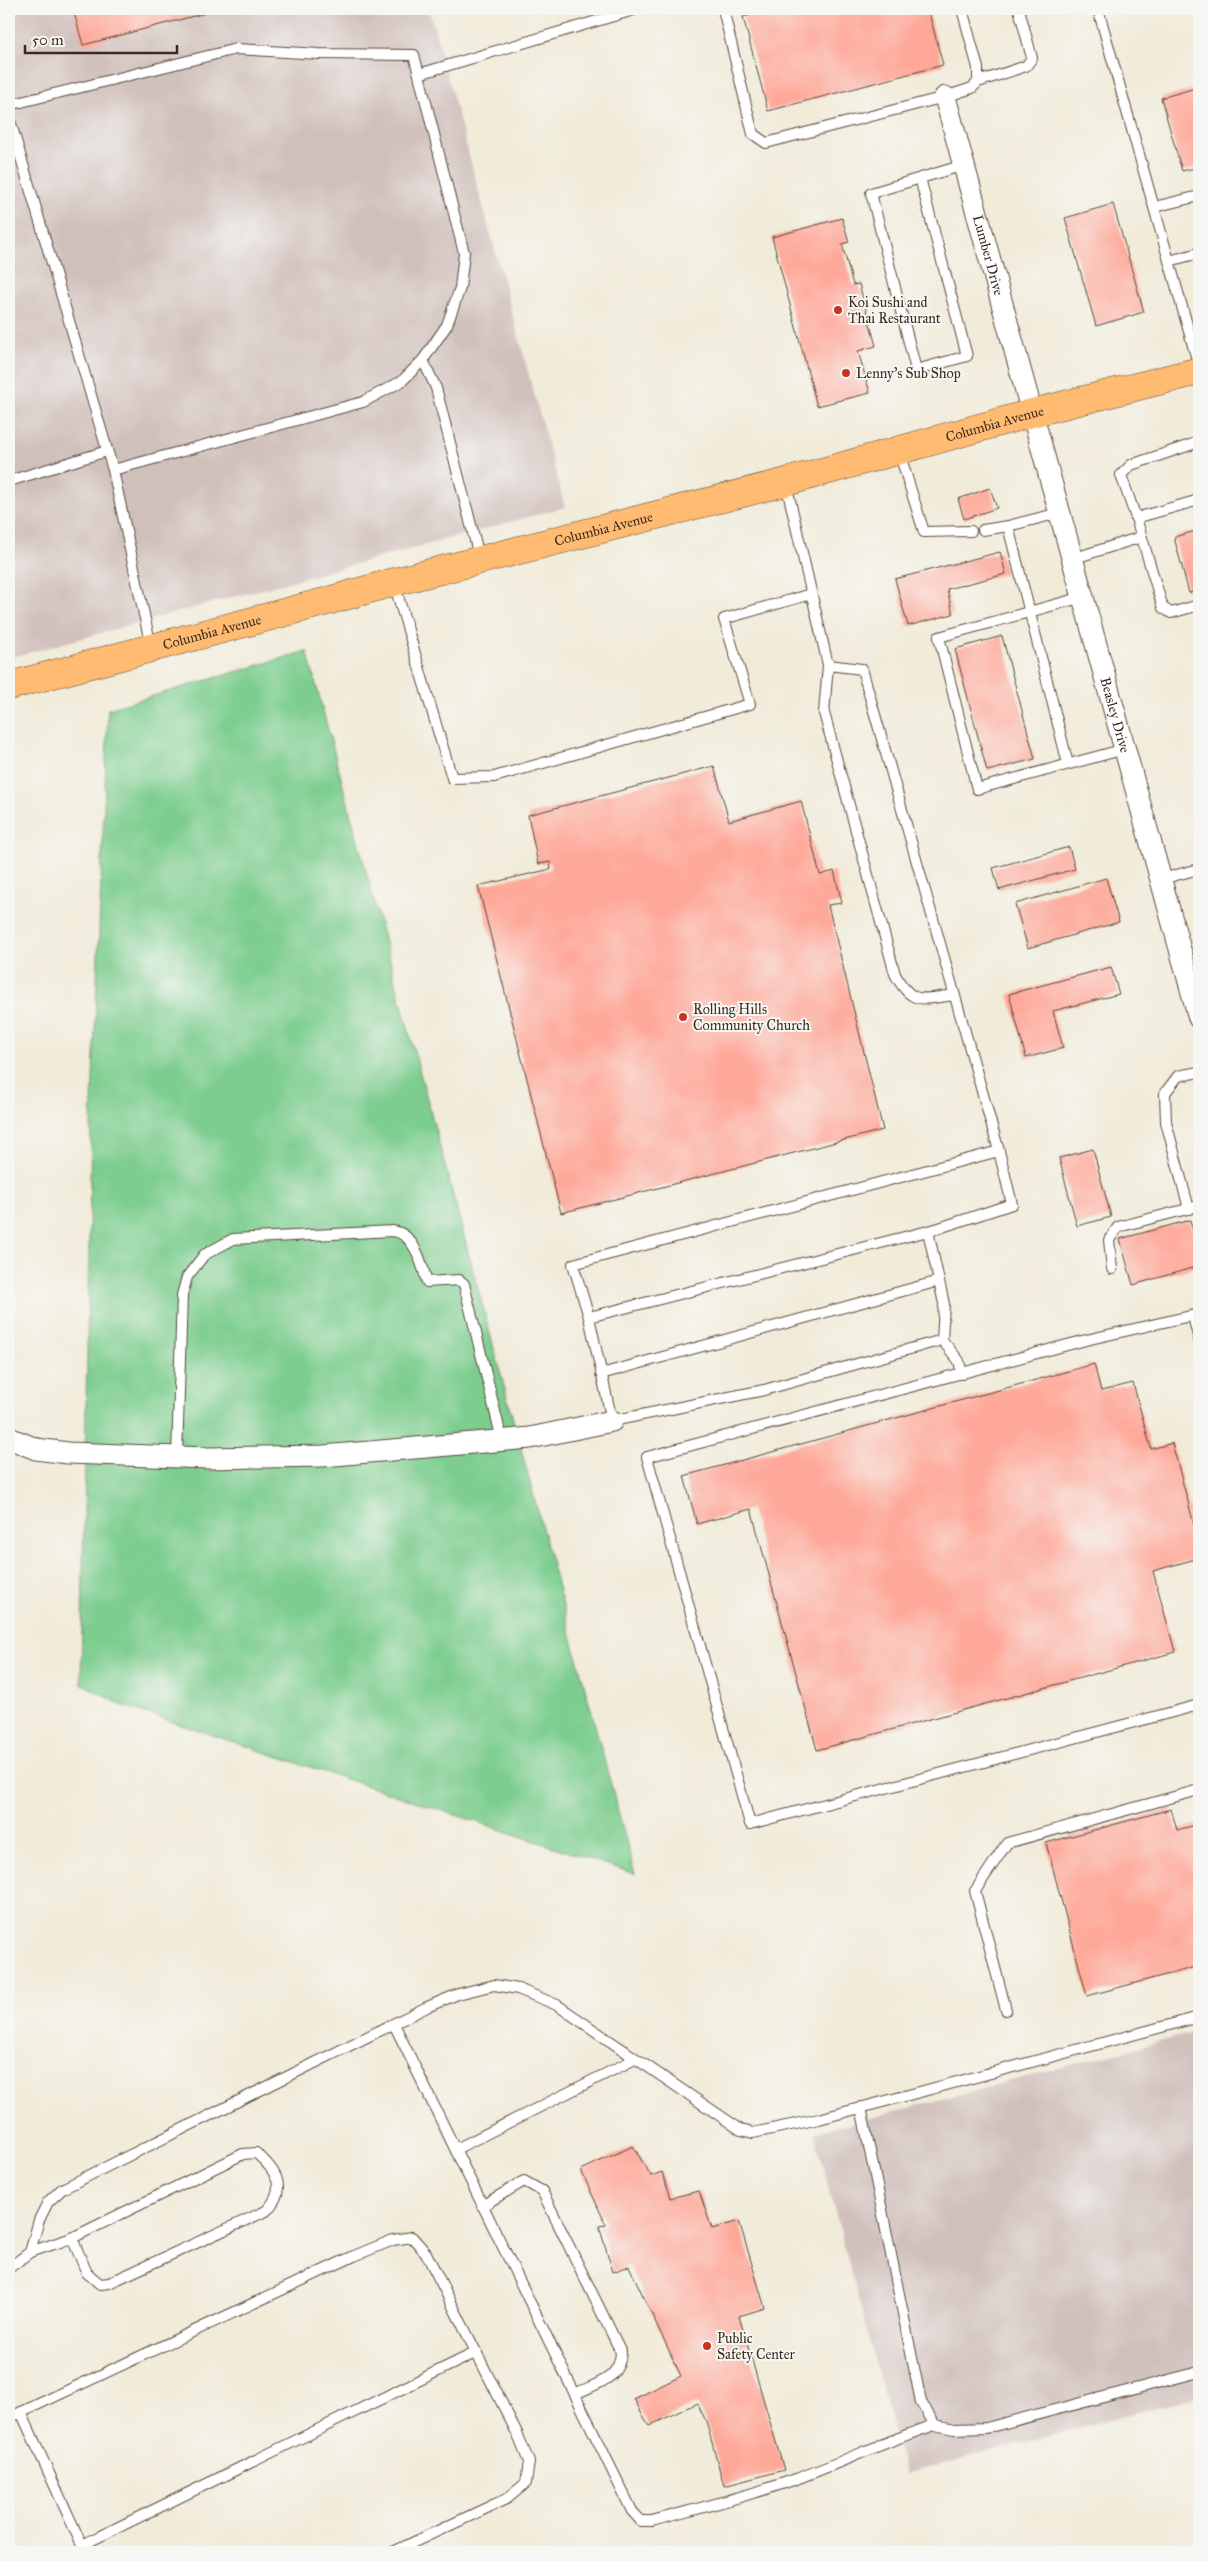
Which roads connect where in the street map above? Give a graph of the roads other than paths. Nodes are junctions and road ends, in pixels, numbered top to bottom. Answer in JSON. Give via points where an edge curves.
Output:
{"nodes":[{"id":1,"x":637,"y":9,"type":"edge"},
{"id":2,"x":723,"y":9,"type":"edge"},
{"id":3,"x":962,"y":9,"type":"edge"},
{"id":4,"x":1019,"y":9,"type":"edge"},
{"id":5,"x":1098,"y":9,"type":"edge"},
{"id":6,"x":419,"y":74,"type":"junction"},
{"id":7,"x":978,"y":82,"type":"junction"},
{"id":8,"x":945,"y":97,"type":"junction"},
{"id":9,"x":9,"y":105,"type":"edge"},
{"id":10,"x":9,"y":118,"type":"edge"},
{"id":11,"x":964,"y":165,"type":"junction"},
{"id":12,"x":920,"y":178,"type":"junction"},
{"id":13,"x":1199,"y":196,"type":"edge"},
{"id":14,"x":1154,"y":207,"type":"junction"},
{"id":15,"x":1199,"y":253,"type":"edge"},
{"id":16,"x":1169,"y":261,"type":"junction"},
{"id":17,"x":423,"y":360,"type":"junction"},
{"id":18,"x":1199,"y":369,"type":"edge"},
{"id":19,"x":1032,"y":413,"type":"junction"},
{"id":20,"x":1199,"y":442,"type":"edge"},
{"id":21,"x":898,"y":450,"type":"junction"},
{"id":22,"x":108,"y":451,"type":"junction"},
{"id":23,"x":113,"y":470,"type":"junction"},
{"id":24,"x":9,"y":481,"type":"edge"},
{"id":25,"x":786,"y":482,"type":"junction"},
{"id":26,"x":1199,"y":500,"type":"edge"},
{"id":27,"x":1060,"y":513,"type":"junction"},
{"id":28,"x":1136,"y":518,"type":"junction"},
{"id":29,"x":1008,"y":526,"type":"junction"},
{"id":30,"x":983,"y":530,"type":"dead end"},
{"id":31,"x":972,"y":531,"type":"dead end"},
{"id":32,"x":1141,"y":537,"type":"junction"},
{"id":33,"x":1072,"y":559,"type":"junction"},
{"id":34,"x":480,"y":560,"type":"junction"},
{"id":35,"x":394,"y":582,"type":"junction"},
{"id":36,"x":811,"y":594,"type":"junction"},
{"id":37,"x":1083,"y":597,"type":"junction"},
{"id":38,"x":1199,"y":605,"type":"edge"},
{"id":39,"x":1031,"y":612,"type":"junction"},
{"id":40,"x":152,"y":649,"type":"junction"},
{"id":41,"x":828,"y":665,"type":"junction"},
{"id":42,"x":9,"y":686,"type":"edge"},
{"id":43,"x":1125,"y":749,"type":"junction"},
{"id":44,"x":1068,"y":764,"type":"junction"},
{"id":45,"x":1199,"y":869,"type":"edge"},
{"id":46,"x":1161,"y":879,"type":"junction"},
{"id":47,"x":954,"y":995,"type":"junction"},
{"id":48,"x":1196,"y":995,"type":"edge"},
{"id":49,"x":1199,"y":1018,"type":"edge"},
{"id":50,"x":1199,"y":1072,"type":"edge"},
{"id":51,"x":1000,"y":1151,"type":"junction"},
{"id":52,"x":1194,"y":1207,"type":"edge"},
{"id":53,"x":928,"y":1231,"type":"junction"},
{"id":54,"x":1112,"y":1269,"type":"dead end"},
{"id":55,"x":939,"y":1281,"type":"junction"},
{"id":56,"x":1196,"y":1315,"type":"edge"},
{"id":57,"x":589,"y":1316,"type":"junction"},
{"id":58,"x":942,"y":1340,"type":"junction"},
{"id":59,"x":1199,"y":1340,"type":"edge"},
{"id":60,"x":601,"y":1374,"type":"junction"},
{"id":61,"x":962,"y":1374,"type":"junction"},
{"id":62,"x":612,"y":1421,"type":"junction"},
{"id":63,"x":9,"y":1438,"type":"edge"},
{"id":64,"x":502,"y":1440,"type":"junction"},
{"id":65,"x":177,"y":1457,"type":"junction"},
{"id":66,"x":1199,"y":1705,"type":"edge"},
{"id":67,"x":1199,"y":1790,"type":"edge"},
{"id":68,"x":1006,"y":2010,"type":"dead end"},
{"id":69,"x":1199,"y":2017,"type":"edge"},
{"id":70,"x":394,"y":2024,"type":"junction"},
{"id":71,"x":635,"y":2058,"type":"junction"},
{"id":72,"x":861,"y":2107,"type":"junction"},
{"id":73,"x":456,"y":2149,"type":"junction"},
{"id":74,"x":482,"y":2206,"type":"junction"},
{"id":75,"x":72,"y":2238,"type":"junction"},
{"id":76,"x":30,"y":2252,"type":"junction"},
{"id":77,"x":9,"y":2268,"type":"edge"},
{"id":78,"x":478,"y":2352,"type":"junction"},
{"id":79,"x":1199,"y":2372,"type":"edge"},
{"id":80,"x":575,"y":2394,"type":"junction"},
{"id":81,"x":21,"y":2412,"type":"junction"},
{"id":82,"x":9,"y":2418,"type":"edge"},
{"id":83,"x":936,"y":2425,"type":"junction"},
{"id":84,"x":83,"y":2548,"type":"edge"},
{"id":85,"x":393,"y":2552,"type":"edge"}],
"edges":[{"from":1,"to":6,"type":"lane"},
{"from":2,"to":8,"type":"lane","via":[[753,134],[766,143]]},
{"from":3,"to":7,"type":"lane","via":[[978,68]]},
{"from":4,"to":7,"type":"lane","via":[[1032,58],[1026,66]]},
{"from":5,"to":14,"type":"lane"},
{"from":6,"to":9,"type":"lane","via":[[414,55],[236,49]]},
{"from":6,"to":17,"type":"lane","via":[[464,253],[460,288],[446,325]]},
{"from":7,"to":8,"type":"lane","via":[[972,88]]},
{"from":8,"to":11,"type":"street","name":"Lumber Drive"},
{"from":10,"to":22,"type":"lane"},
{"from":11,"to":12,"type":"lane"},
{"from":11,"to":19,"type":"street","name":"Lumber Drive"},
{"from":12,"to":12,"type":"lane","via":[[871,193],[916,370],[967,356]]},
{"from":13,"to":14,"type":"lane"},
{"from":14,"to":16,"type":"lane"},
{"from":15,"to":16,"type":"lane"},
{"from":16,"to":18,"type":"lane"},
{"from":17,"to":23,"type":"lane","via":[[402,382],[363,402]]},
{"from":17,"to":34,"type":"lane","via":[[436,388]]},
{"from":18,"to":19,"type":"main road","name":"Columbia Avenue"},
{"from":19,"to":21,"type":"main road","name":"Columbia Avenue"},
{"from":19,"to":27,"type":"street","name":"Beasley Drive"},
{"from":20,"to":28,"type":"lane","via":[[1130,465],[1121,475]]},
{"from":21,"to":25,"type":"main road","name":"Columbia Avenue"},
{"from":21,"to":31,"type":"lane","via":[[924,532]]},
{"from":22,"to":23,"type":"lane"},
{"from":22,"to":24,"type":"lane"},
{"from":23,"to":40,"type":"lane"},
{"from":25,"to":34,"type":"main road","name":"Columbia Avenue"},
{"from":25,"to":36,"type":"lane"},
{"from":26,"to":28,"type":"lane"},
{"from":27,"to":29,"type":"lane"},
{"from":27,"to":33,"type":"street","name":"Beasley Drive"},
{"from":28,"to":32,"type":"lane"},
{"from":29,"to":30,"type":"lane"},
{"from":29,"to":39,"type":"lane"},
{"from":32,"to":33,"type":"lane"},
{"from":32,"to":38,"type":"lane","via":[[1163,608],[1171,613]]},
{"from":33,"to":37,"type":"street","name":"Beasley Drive"},
{"from":34,"to":35,"type":"main road","name":"Columbia Avenue"},
{"from":35,"to":36,"type":"lane","via":[[452,778],[494,778],[750,704],[724,619]]},
{"from":35,"to":40,"type":"main road","name":"Columbia Avenue"},
{"from":36,"to":41,"type":"lane"},
{"from":37,"to":39,"type":"lane"},
{"from":37,"to":43,"type":"street","name":"Beasley Drive"},
{"from":39,"to":44,"type":"lane"},
{"from":39,"to":44,"type":"lane","via":[[939,637],[977,789]]},
{"from":40,"to":42,"type":"main road","name":"Columbia Avenue"},
{"from":41,"to":47,"type":"lane","via":[[862,669]]},
{"from":41,"to":47,"type":"lane","via":[[824,713],[895,974],[904,991],[918,1000]]},
{"from":43,"to":44,"type":"lane"},
{"from":43,"to":46,"type":"street","name":"Beasley Drive"},
{"from":45,"to":46,"type":"lane"},
{"from":46,"to":48,"type":"street","name":"Beasley Drive"},
{"from":47,"to":51,"type":"lane"},
{"from":48,"to":49,"type":"street","name":"Beasley Drive"},
{"from":50,"to":52,"type":"lane","via":[[1178,1076],[1165,1093],[1166,1122]]},
{"from":51,"to":53,"type":"lane","via":[[1012,1204]]},
{"from":51,"to":57,"type":"lane","via":[[573,1264]]},
{"from":52,"to":54,"type":"lane","via":[[1118,1227],[1109,1240]]},
{"from":53,"to":55,"type":"lane"},
{"from":53,"to":57,"type":"lane"},
{"from":55,"to":58,"type":"lane","via":[[944,1304]]},
{"from":55,"to":60,"type":"lane"},
{"from":56,"to":59,"type":"lane"},
{"from":56,"to":61,"type":"lane","via":[[1086,1340]]},
{"from":57,"to":60,"type":"lane"},
{"from":58,"to":61,"type":"lane","via":[[959,1361]]},
{"from":58,"to":62,"type":"lane","via":[[764,1390]]},
{"from":60,"to":62,"type":"lane"},
{"from":61,"to":66,"type":"lane","via":[[647,1457],[750,1824]]},
{"from":62,"to":64,"type":"street","via":[[530,1438]]},
{"from":63,"to":65,"type":"street","via":[[36,1449]]},
{"from":64,"to":65,"type":"street","via":[[323,1456]]},
{"from":64,"to":65,"type":"lane","via":[[464,1284],[459,1280],[426,1282],[423,1265],[402,1232],[327,1234],[233,1239],[215,1247],[195,1264],[182,1295]]},
{"from":67,"to":68,"type":"lane","via":[[1007,1843],[975,1891]]},
{"from":69,"to":72,"type":"lane"},
{"from":70,"to":71,"type":"lane","via":[[458,1994],[494,1985],[518,1989],[557,2005]]},
{"from":70,"to":73,"type":"lane"},
{"from":70,"to":76,"type":"lane","via":[[62,2189],[48,2202]]},
{"from":71,"to":72,"type":"lane","via":[[741,2130],[753,2133]]},
{"from":71,"to":73,"type":"lane"},
{"from":72,"to":83,"type":"lane","via":[[921,2402]]},
{"from":73,"to":74,"type":"lane"},
{"from":74,"to":80,"type":"lane"},
{"from":74,"to":80,"type":"lane","via":[[524,2182],[542,2191],[551,2209],[621,2352],[616,2373]]},
{"from":75,"to":75,"type":"lane","via":[[242,2154],[256,2152],[274,2173],[279,2186],[275,2202],[266,2211],[109,2283],[100,2284],[87,2273]]},
{"from":75,"to":76,"type":"lane"},
{"from":76,"to":77,"type":"lane"},
{"from":78,"to":81,"type":"lane","via":[[426,2253],[412,2237],[393,2240],[354,2256]]},
{"from":78,"to":84,"type":"lane"},
{"from":78,"to":85,"type":"lane","via":[[529,2462],[526,2483],[508,2498]]},
{"from":79,"to":83,"type":"lane","via":[[986,2428],[954,2429]]},
{"from":80,"to":83,"type":"lane","via":[[632,2511],[641,2521],[652,2521],[738,2498],[797,2479],[892,2439]]},
{"from":81,"to":82,"type":"lane"},
{"from":81,"to":84,"type":"lane"}]}
